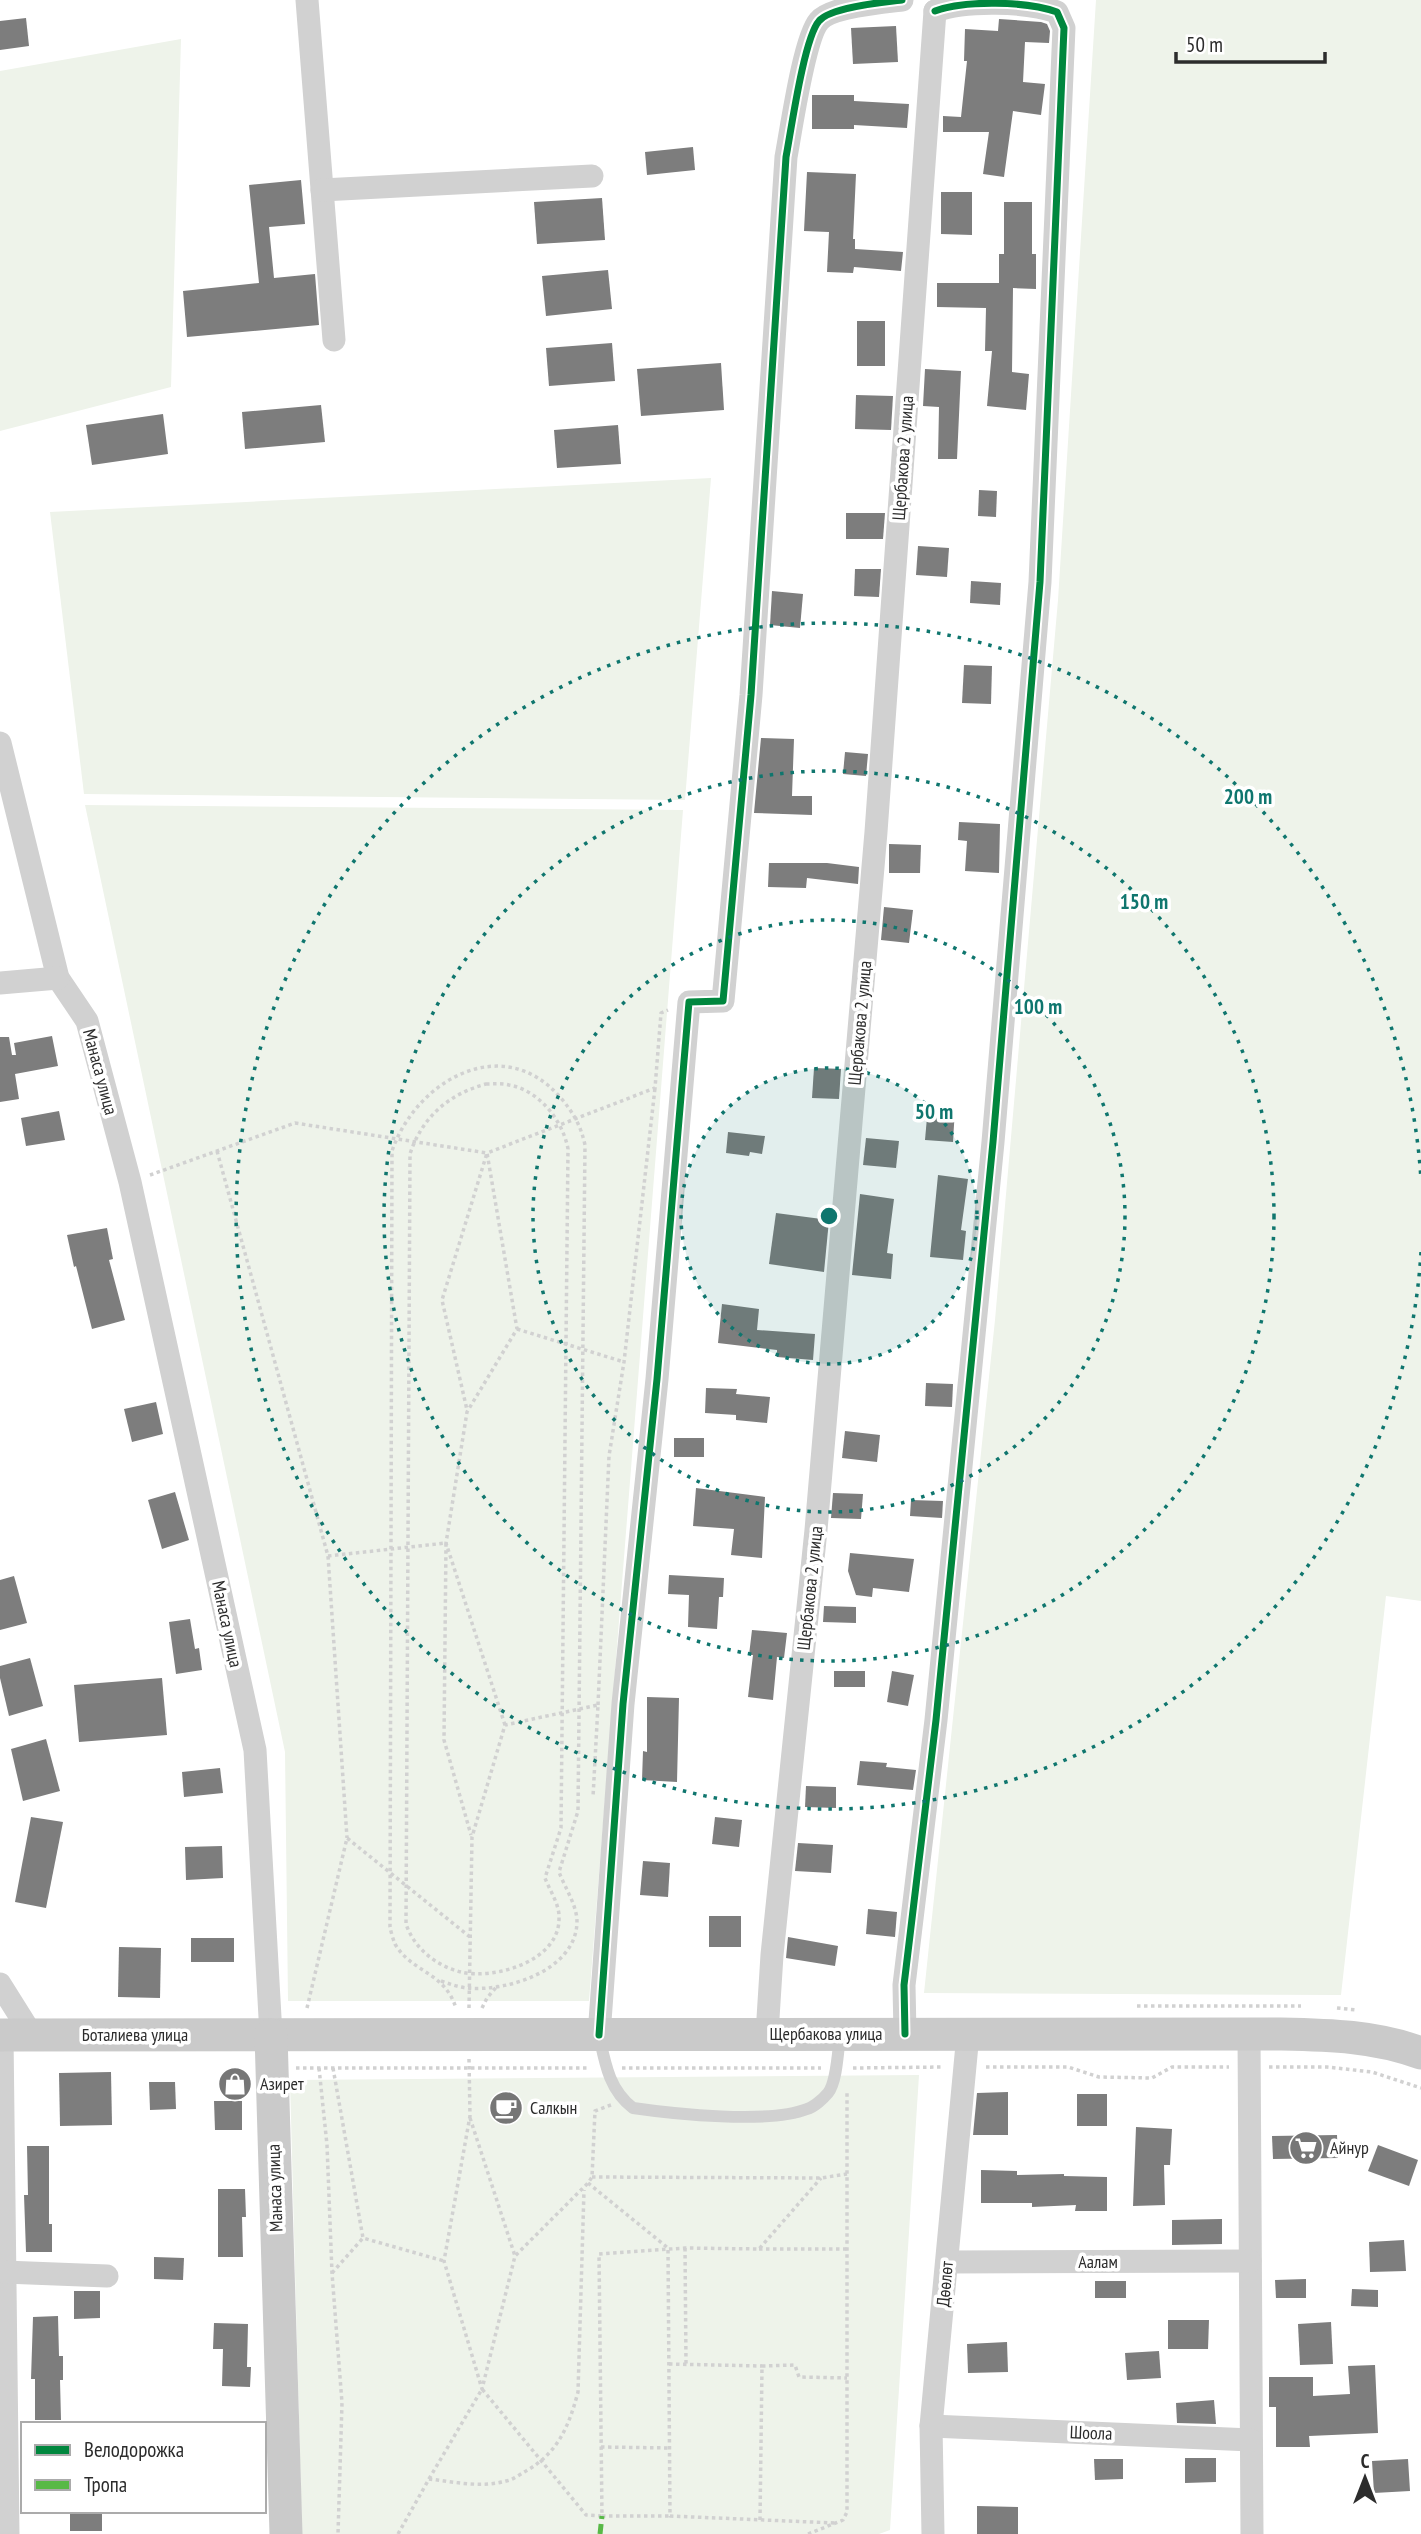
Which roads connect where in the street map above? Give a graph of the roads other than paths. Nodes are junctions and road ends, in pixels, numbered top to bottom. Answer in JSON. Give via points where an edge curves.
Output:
{"nodes":[{"id":1,"x":307,"y":0,"type":"edge"},
{"id":2,"x":902,"y":0,"type":"edge"},
{"id":3,"x":929,"y":5,"type":"edge"},
{"id":4,"x":592,"y":176,"type":"dead end"},
{"id":5,"x":322,"y":190,"type":"junction"},
{"id":6,"x":334,"y":340,"type":"dead end"},
{"id":7,"x":0,"y":743,"type":"edge"},
{"id":8,"x":58,"y":978,"type":"junction"},
{"id":9,"x":0,"y":983,"type":"edge"},
{"id":10,"x":0,"y":1984,"type":"edge"},
{"id":11,"x":767,"y":2034,"type":"junction"},
{"id":12,"x":840,"y":2034,"type":"junction"},
{"id":13,"x":905,"y":2034,"type":"junction"},
{"id":14,"x":968,"y":2034,"type":"junction"},
{"id":15,"x":1249,"y":2034,"type":"junction"},
{"id":16,"x":11,"y":2035,"type":"edge"},
{"id":17,"x":271,"y":2035,"type":"junction"},
{"id":18,"x":599,"y":2035,"type":"junction"},
{"id":19,"x":1421,"y":2053,"type":"edge"},
{"id":20,"x":1250,"y":2261,"type":"junction"},
{"id":21,"x":947,"y":2262,"type":"junction"},
{"id":22,"x":107,"y":2276,"type":"dead end"},
{"id":23,"x":3,"y":2283,"type":"edge"},
{"id":24,"x":932,"y":2426,"type":"junction"},
{"id":25,"x":1251,"y":2440,"type":"junction"},
{"id":26,"x":8,"y":2534,"type":"edge"},
{"id":27,"x":286,"y":2534,"type":"edge"},
{"id":28,"x":933,"y":2534,"type":"edge"},
{"id":29,"x":1252,"y":2534,"type":"edge"}],
"edges":[{"from":1,"to":5,"type":"street"},
{"from":2,"to":18,"type":"street","via":[[829,14],[819,21],[801,76],[786,157],[751,695],[723,1001],[689,1002],[623,1704]]},
{"from":3,"to":11,"type":"street","name":"Щербакова 2 улица","via":[[876,832]]},
{"from":3,"to":13,"type":"street","via":[[979,2],[1042,7],[1057,12],[1064,29],[1040,582],[992,1155],[936,1720],[904,1985]]},
{"from":4,"to":5,"type":"street"},
{"from":5,"to":6,"type":"street"},
{"from":7,"to":8,"type":"street","name":"Манаса улица"},
{"from":8,"to":9,"type":"street"},
{"from":8,"to":17,"type":"street","name":"Манаса улица","via":[[87,1021],[130,1182],[255,1749]]},
{"from":10,"to":16,"type":"street"},
{"from":11,"to":12,"type":"street","name":"Щербакова улица"},
{"from":11,"to":18,"type":"street","name":"Щербакова улица"},
{"from":12,"to":13,"type":"street","name":"Щербакова улица"},
{"from":12,"to":18,"type":"lane","via":[[841,2068],[830,2091],[810,2109],[744,2117],[634,2108],[622,2100],[606,2068]]},
{"from":13,"to":14,"type":"street","name":"Щербакова улица"},
{"from":14,"to":15,"type":"street","name":"Щербакова улица"},
{"from":14,"to":21,"type":"street","name":"Дөөлөт"},
{"from":15,"to":19,"type":"street","name":"Щербакова улица","via":[[1364,2037]]},
{"from":15,"to":20,"type":"street"},
{"from":16,"to":17,"type":"street","name":"Боталиева улица"},
{"from":16,"to":23,"type":"street"},
{"from":17,"to":18,"type":"street","name":"Щербакова улица"},
{"from":17,"to":27,"type":"street","name":"Манаса улица"},
{"from":20,"to":21,"type":"street","name":"Аалам"},
{"from":20,"to":25,"type":"street"},
{"from":21,"to":24,"type":"street","name":"Дөөлөт"},
{"from":22,"to":23,"type":"street"},
{"from":23,"to":26,"type":"street"},
{"from":24,"to":25,"type":"street","name":"Шоола"},
{"from":24,"to":28,"type":"street","name":"Дөөлөт"},
{"from":25,"to":29,"type":"street"}]}
